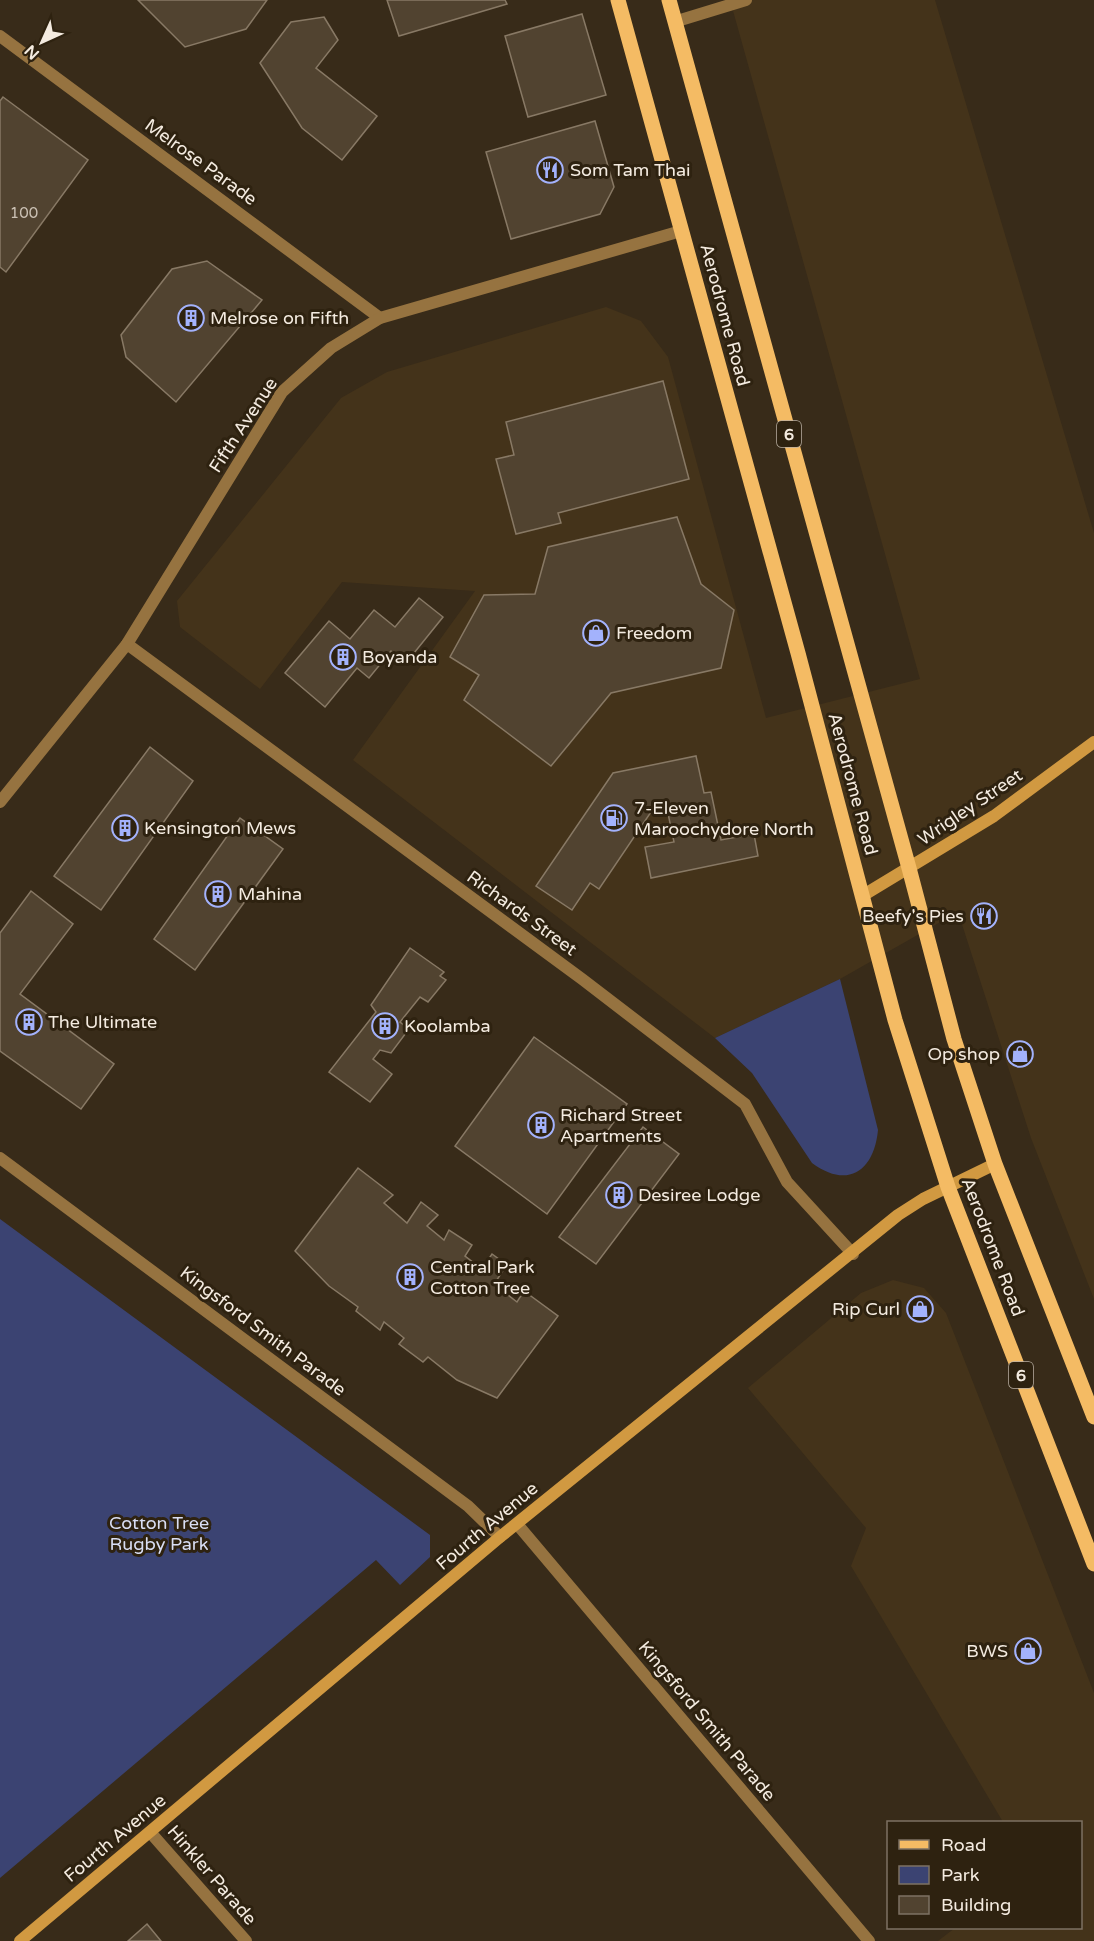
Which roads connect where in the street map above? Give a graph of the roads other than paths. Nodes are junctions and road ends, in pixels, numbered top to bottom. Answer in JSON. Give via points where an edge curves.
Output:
{"nodes":[{"id":1,"x":618,"y":0,"type":"edge"},
{"id":2,"x":669,"y":0,"type":"edge"},
{"id":3,"x":746,"y":0,"type":"edge"},
{"id":4,"x":674,"y":22,"type":"junction"},
{"id":5,"x":0,"y":36,"type":"edge"},
{"id":6,"x":681,"y":231,"type":"junction"},
{"id":7,"x":380,"y":318,"type":"junction"},
{"id":8,"x":127,"y":644,"type":"junction"},
{"id":9,"x":1094,"y":742,"type":"edge"},
{"id":10,"x":0,"y":802,"type":"edge"},
{"id":11,"x":909,"y":868,"type":"junction"},
{"id":12,"x":862,"y":896,"type":"junction"},
{"id":13,"x":0,"y":1158,"type":"edge"},
{"id":14,"x":995,"y":1164,"type":"junction"},
{"id":15,"x":948,"y":1186,"type":"junction"},
{"id":16,"x":853,"y":1254,"type":"junction"},
{"id":17,"x":1094,"y":1417,"type":"edge"},
{"id":18,"x":516,"y":1524,"type":"junction"},
{"id":19,"x":500,"y":1538,"type":"junction"},
{"id":20,"x":1094,"y":1564,"type":"edge"},
{"id":21,"x":150,"y":1832,"type":"junction"},
{"id":22,"x":20,"y":1941,"type":"edge"},
{"id":23,"x":246,"y":1941,"type":"edge"},
{"id":24,"x":869,"y":1941,"type":"edge"}],
"edges":[{"from":1,"to":6,"type":"main road","name":"Aerodrome Road","number":"6"},
{"from":2,"to":4,"type":"main road","name":"Aerodrome Road","number":"6"},
{"from":3,"to":4,"type":"street"},
{"from":4,"to":11,"type":"main road","name":"Aerodrome Road","number":"6"},
{"from":5,"to":7,"type":"street","name":"Melrose Parade"},
{"from":6,"to":7,"type":"street","name":"Fifth Avenue"},
{"from":6,"to":12,"type":"main road","name":"Aerodrome Road","number":"6"},
{"from":7,"to":8,"type":"street","name":"Fifth Avenue","via":[[331,348],[282,392]]},
{"from":8,"to":10,"type":"street","name":"Fifth Avenue"},
{"from":8,"to":16,"type":"street","name":"Richards Street","via":[[745,1104],[787,1182]]},
{"from":9,"to":11,"type":"street","name":"Wrigley Street","via":[[994,816]]},
{"from":11,"to":12,"type":"street","name":"Wrigley Street"},
{"from":11,"to":14,"type":"main road","name":"Aerodrome Road","number":"6","via":[[954,1039]]},
{"from":12,"to":15,"type":"main road","name":"Aerodrome Road","number":"6","via":[[895,1020]]},
{"from":13,"to":19,"type":"street","name":"Kingsford Smith Parade","via":[[459,1499]]},
{"from":14,"to":15,"type":"street","name":"Fourth Avenue"},
{"from":14,"to":17,"type":"main road","name":"Aerodrome Road","number":"6"},
{"from":15,"to":16,"type":"street","name":"Fourth Avenue","via":[[898,1215]]},
{"from":15,"to":20,"type":"main road","name":"Aerodrome Road","number":"6"},
{"from":16,"to":18,"type":"street","name":"Fourth Avenue"},
{"from":18,"to":19,"type":"street","name":"Fourth Avenue"},
{"from":18,"to":24,"type":"street","name":"Kingsford Smith Parade"},
{"from":19,"to":21,"type":"street","name":"Fourth Avenue"},
{"from":21,"to":22,"type":"street","name":"Fourth Avenue"},
{"from":21,"to":23,"type":"street","name":"Hinkler Parade"}]}
